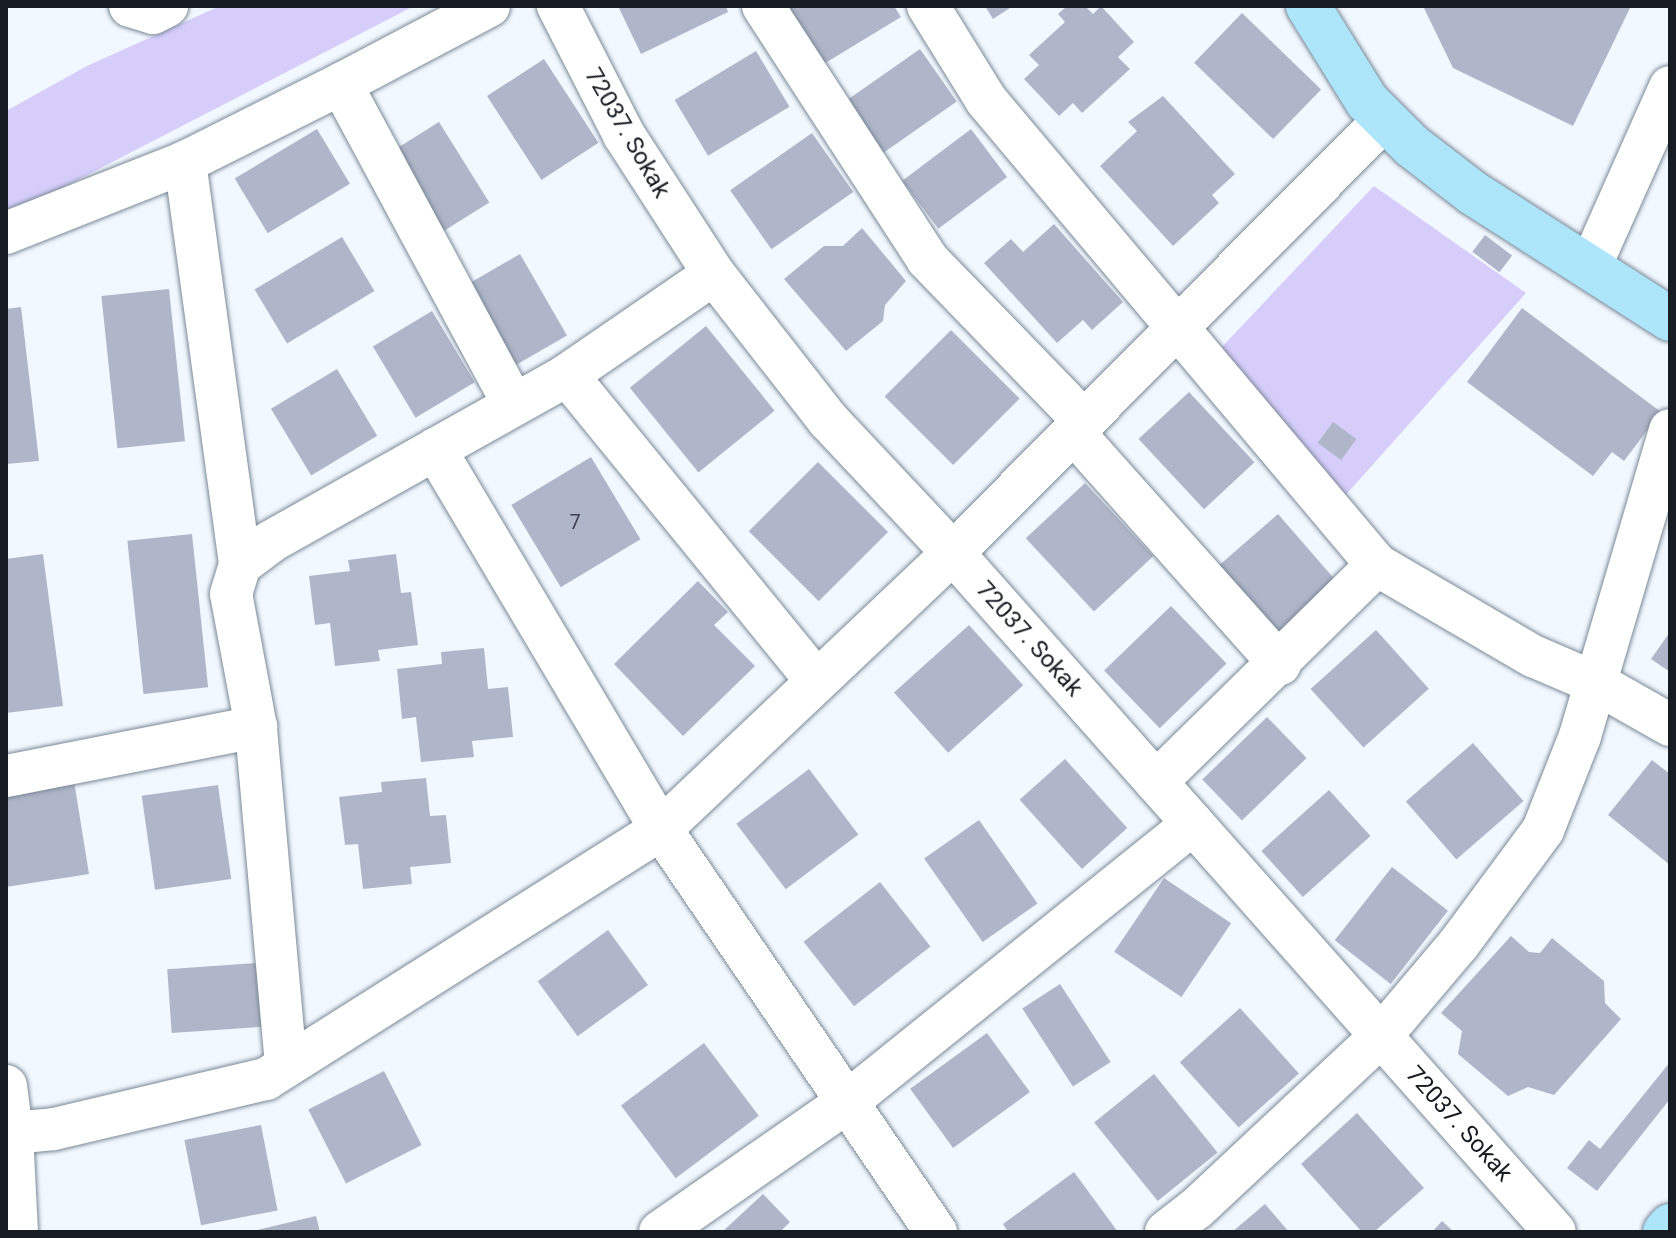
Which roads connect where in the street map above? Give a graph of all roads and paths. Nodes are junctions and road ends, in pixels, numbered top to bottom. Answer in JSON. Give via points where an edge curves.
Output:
{"nodes":[{"id":1,"x":130,"y":6,"type":"edge"},
{"id":2,"x":167,"y":6,"type":"edge"},
{"id":3,"x":489,"y":6,"type":"edge"},
{"id":4,"x":558,"y":6,"type":"edge"},
{"id":5,"x":763,"y":6,"type":"edge"},
{"id":6,"x":928,"y":6,"type":"edge"},
{"id":7,"x":1308,"y":6,"type":"edge"},
{"id":8,"x":1328,"y":26,"type":"edge"},
{"id":9,"x":341,"y":84,"type":"junction"},
{"id":10,"x":1670,"y":87,"type":"edge"},
{"id":11,"x":1385,"y":119,"type":"junction"},
{"id":12,"x":185,"y":162,"type":"junction"},
{"id":13,"x":6,"y":233,"type":"edge"},
{"id":14,"x":1590,"y":267,"type":"junction"},
{"id":15,"x":714,"y":274,"type":"junction"},
{"id":16,"x":1670,"y":319,"type":"edge"},
{"id":17,"x":1179,"y":327,"type":"junction"},
{"id":18,"x":567,"y":375,"type":"junction"},
{"id":19,"x":513,"y":404,"type":"junction"},
{"id":20,"x":1079,"y":427,"type":"junction"},
{"id":21,"x":1670,"y":430,"type":"edge"},
{"id":22,"x":435,"y":449,"type":"junction"},
{"id":23,"x":953,"y":553,"type":"junction"},
{"id":24,"x":240,"y":565,"type":"junction"},
{"id":25,"x":1377,"y":565,"type":"junction"},
{"id":26,"x":1280,"y":664,"type":"junction"},
{"id":27,"x":817,"y":681,"type":"junction"},
{"id":28,"x":1596,"y":683,"type":"junction"},
{"id":29,"x":1670,"y":725,"type":"edge"},
{"id":30,"x":256,"y":727,"type":"junction"},
{"id":31,"x":6,"y":776,"type":"edge"},
{"id":32,"x":1156,"y":782,"type":"junction"},
{"id":33,"x":1193,"y":824,"type":"junction"},
{"id":34,"x":661,"y":829,"type":"junction"},
{"id":35,"x":1381,"y":1036,"type":"junction"},
{"id":36,"x":286,"y":1065,"type":"junction"},
{"id":37,"x":6,"y":1086,"type":"edge"},
{"id":38,"x":847,"y":1102,"type":"junction"},
{"id":39,"x":12,"y":1133,"type":"junction"},
{"id":40,"x":1670,"y":1226,"type":"edge"},
{"id":41,"x":17,"y":1232,"type":"edge"},
{"id":42,"x":660,"y":1232,"type":"edge"},
{"id":43,"x":936,"y":1232,"type":"edge"},
{"id":44,"x":1166,"y":1232,"type":"edge"},
{"id":45,"x":1555,"y":1232,"type":"edge"},
{"id":46,"x":1665,"y":1232,"type":"edge"}],
"edges":[{"from":1,"to":2,"type":"street","via":[[153,13]]},
{"from":3,"to":9,"type":"street"},
{"from":4,"to":15,"type":"street","name":"72037. Sokak","via":[[624,135]]},
{"from":5,"to":20,"type":"street","via":[[927,259]]},
{"from":6,"to":17,"type":"street","via":[[986,100]]},
{"from":7,"to":8,"type":"main road"},
{"from":8,"to":11,"type":"main road","via":[[1367,101]]},
{"from":9,"to":12,"type":"street"},
{"from":9,"to":19,"type":"street"},
{"from":10,"to":14,"type":"street"},
{"from":11,"to":14,"type":"main road","via":[[1473,193]]},
{"from":11,"to":17,"type":"street"},
{"from":12,"to":13,"type":"street"},
{"from":12,"to":24,"type":"street"},
{"from":14,"to":16,"type":"main road"},
{"from":15,"to":18,"type":"street"},
{"from":15,"to":23,"type":"street","name":"72037. Sokak","via":[[828,420]]},
{"from":17,"to":20,"type":"street"},
{"from":17,"to":25,"type":"street"},
{"from":18,"to":19,"type":"street"},
{"from":18,"to":27,"type":"street"},
{"from":19,"to":22,"type":"street"},
{"from":20,"to":23,"type":"street"},
{"from":20,"to":26,"type":"street"},
{"from":21,"to":28,"type":"street"},
{"from":22,"to":24,"type":"street","via":[[270,542]]},
{"from":22,"to":34,"type":"street"},
{"from":23,"to":27,"type":"street"},
{"from":23,"to":32,"type":"street","name":"72037. Sokak"},
{"from":24,"to":30,"type":"street","via":[[231,594]]},
{"from":25,"to":26,"type":"street"},
{"from":25,"to":28,"type":"street","via":[[1533,656]]},
{"from":26,"to":32,"type":"street"},
{"from":27,"to":34,"type":"street"},
{"from":28,"to":29,"type":"street"},
{"from":28,"to":35,"type":"street","via":[[1543,830],[1458,945]]},
{"from":30,"to":31,"type":"street"},
{"from":30,"to":36,"type":"street"},
{"from":32,"to":33,"type":"street","name":"72037. Sokak"},
{"from":33,"to":35,"type":"street","name":"72037. Sokak"},
{"from":33,"to":38,"type":"street"},
{"from":34,"to":36,"type":"street"},
{"from":34,"to":38,"type":"street"},
{"from":35,"to":44,"type":"street"},
{"from":35,"to":45,"type":"street","name":"72037. Sokak"},
{"from":36,"to":39,"type":"street","via":[[266,1079],[54,1129]]},
{"from":37,"to":39,"type":"street"},
{"from":38,"to":42,"type":"street"},
{"from":38,"to":43,"type":"street"},
{"from":39,"to":41,"type":"street"},
{"from":40,"to":46,"type":"main road"}]}
